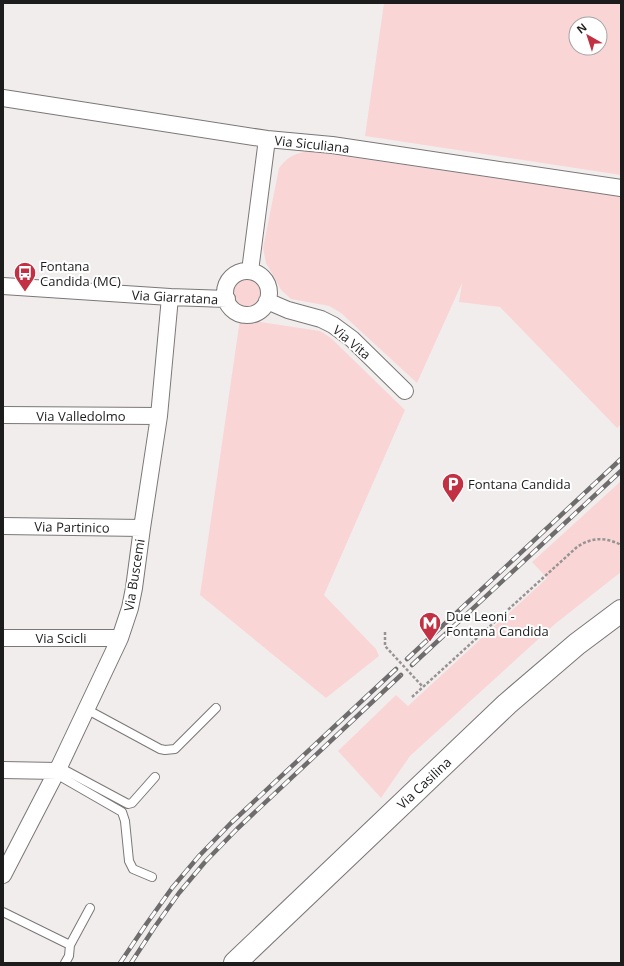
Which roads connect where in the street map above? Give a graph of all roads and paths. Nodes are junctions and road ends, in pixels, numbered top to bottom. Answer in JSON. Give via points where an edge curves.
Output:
{"nodes":[{"id":1,"x":3,"y":98,"type":"edge"},
{"id":2,"x":267,"y":139,"type":"junction"},
{"id":3,"x":621,"y":188,"type":"edge"},
{"id":4,"x":250,"y":271,"type":"junction"},
{"id":5,"x":3,"y":286,"type":"edge"},
{"id":6,"x":170,"y":297,"type":"junction"},
{"id":7,"x":226,"y":299,"type":"junction"},
{"id":8,"x":267,"y":301,"type":"junction"},
{"id":9,"x":405,"y":391,"type":"dead end"},
{"id":10,"x":3,"y":415,"type":"edge"},
{"id":11,"x":159,"y":416,"type":"junction"},
{"id":12,"x":3,"y":526,"type":"edge"},
{"id":13,"x":142,"y":528,"type":"junction"},
{"id":14,"x":621,"y":545,"type":"edge"},
{"id":15,"x":621,"y":611,"type":"edge"},
{"id":16,"x":384,"y":632,"type":"dead end"},
{"id":17,"x":3,"y":638,"type":"edge"},
{"id":18,"x":120,"y":638,"type":"junction"},
{"id":19,"x":423,"y":687,"type":"junction"},
{"id":20,"x":412,"y":697,"type":"dead end"},
{"id":21,"x":216,"y":708,"type":"dead end"},
{"id":22,"x":86,"y":709,"type":"junction"},
{"id":23,"x":3,"y":770,"type":"edge"},
{"id":24,"x":57,"y":771,"type":"junction"},
{"id":25,"x":155,"y":777,"type":"dead end"},
{"id":26,"x":3,"y":875,"type":"edge"},
{"id":27,"x":152,"y":877,"type":"dead end"},
{"id":28,"x":90,"y":908,"type":"dead end"},
{"id":29,"x":3,"y":912,"type":"edge"},
{"id":30,"x":70,"y":945,"type":"junction"},
{"id":31,"x":65,"y":963,"type":"edge"},
{"id":32,"x":234,"y":963,"type":"edge"}],
"edges":[{"from":1,"to":2,"type":"street","name":"Via Siculiana"},
{"from":2,"to":3,"type":"street","name":"Via Siculiana","via":[[332,145]]},
{"from":2,"to":4,"type":"street"},
{"from":4,"to":7,"type":"street","via":[[238,273],[231,278],[227,286]]},
{"from":4,"to":8,"type":"street","via":[[266,281],[269,287]]},
{"from":5,"to":6,"type":"street","name":"Via Giarratana"},
{"from":6,"to":7,"type":"street","name":"Via Giarratana"},
{"from":6,"to":11,"type":"street","name":"Via Buscemi"},
{"from":7,"to":8,"type":"street","via":[[233,309],[244,314],[256,312]]},
{"from":8,"to":9,"type":"street","name":"Via Vita","via":[[321,319],[339,329]]},
{"from":10,"to":11,"type":"street","name":"Via Valledolmo"},
{"from":11,"to":13,"type":"street","name":"Via Buscemi"},
{"from":12,"to":13,"type":"street","name":"Via Partinico"},
{"from":13,"to":18,"type":"street","name":"Via Buscemi","via":[[132,598]]},
{"from":14,"to":19,"type":"path","via":[[600,538],[577,547]]},
{"from":15,"to":32,"type":"main road","name":"Via Casilina","via":[[577,644],[508,704]]},
{"from":16,"to":19,"type":"path","via":[[385,646]]},
{"from":17,"to":18,"type":"street","name":"Via Scicli"},
{"from":18,"to":22,"type":"street","name":"Via Buscemi"},
{"from":19,"to":20,"type":"path"},
{"from":21,"to":22,"type":"lane","via":[[175,749],[170,750],[160,748]]},
{"from":22,"to":24,"type":"street","name":"Via Buscemi"},
{"from":23,"to":24,"type":"street"},
{"from":24,"to":25,"type":"lane","via":[[128,804],[132,803]]},
{"from":24,"to":26,"type":"street","name":"Via Buscemi"},
{"from":24,"to":27,"type":"lane","via":[[122,812],[129,861],[133,869]]},
{"from":28,"to":30,"type":"lane"},
{"from":29,"to":30,"type":"lane"},
{"from":30,"to":31,"type":"lane"}]}
